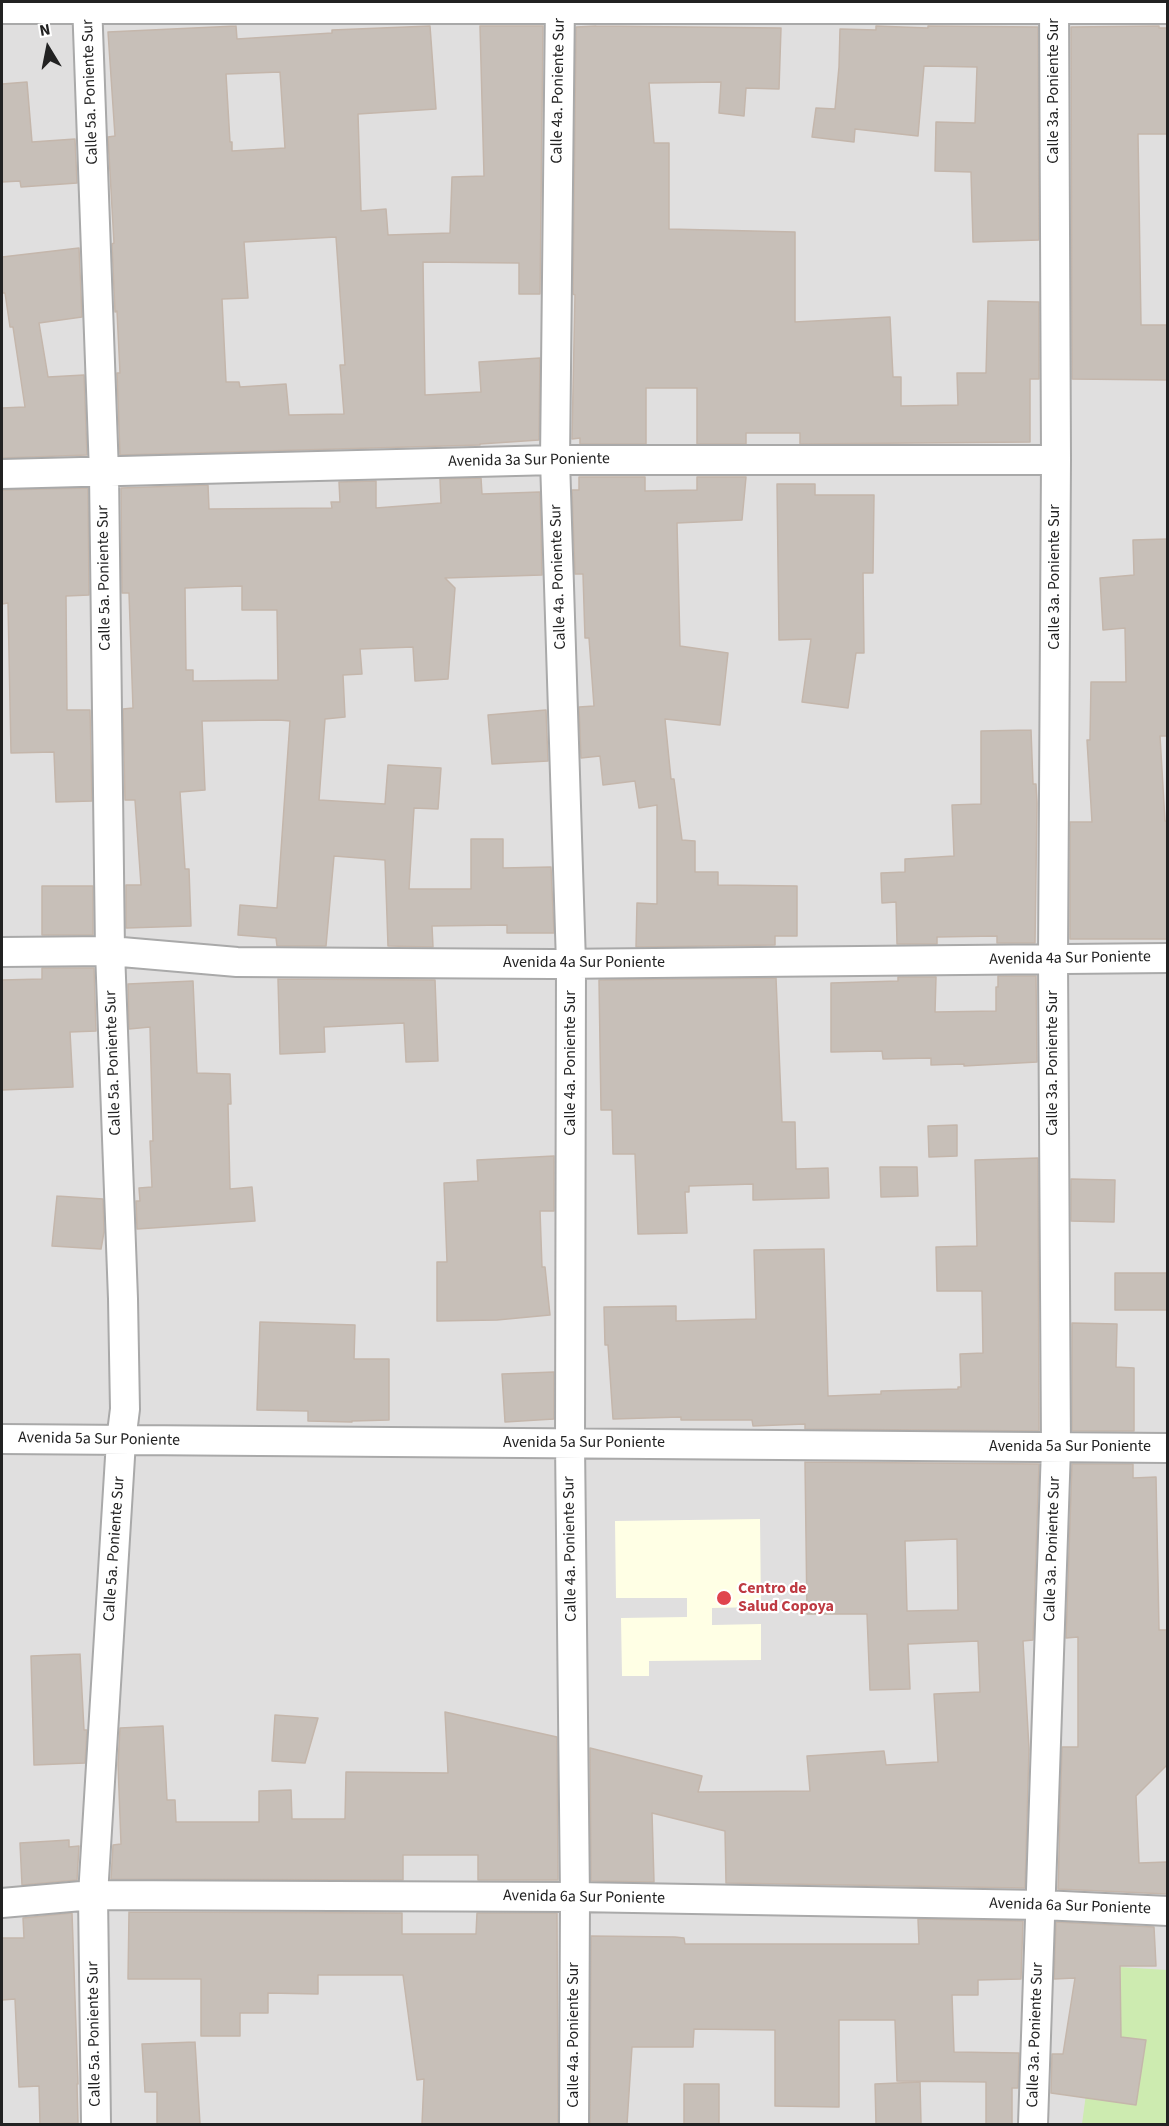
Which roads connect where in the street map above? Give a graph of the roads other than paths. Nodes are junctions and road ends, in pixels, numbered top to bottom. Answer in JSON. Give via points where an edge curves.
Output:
{"nodes":[{"id":1,"x":87,"y":5,"type":"edge"},
{"id":2,"x":560,"y":5,"type":"edge"},
{"id":3,"x":1054,"y":6,"type":"edge"},
{"id":4,"x":2,"y":9,"type":"edge"},
{"id":5,"x":1167,"y":9,"type":"edge"},
{"id":6,"x":555,"y":460,"type":"junction"},
{"id":7,"x":1056,"y":460,"type":"junction"},
{"id":8,"x":104,"y":473,"type":"junction"},
{"id":9,"x":2,"y":474,"type":"edge"},
{"id":10,"x":110,"y":951,"type":"junction"},
{"id":11,"x":2,"y":952,"type":"edge"},
{"id":12,"x":1167,"y":958,"type":"edge"},
{"id":13,"x":1053,"y":960,"type":"junction"},
{"id":14,"x":571,"y":963,"type":"junction"},
{"id":15,"x":2,"y":1439,"type":"edge"},
{"id":16,"x":121,"y":1441,"type":"junction"},
{"id":17,"x":570,"y":1443,"type":"junction"},
{"id":18,"x":1056,"y":1448,"type":"junction"},
{"id":19,"x":1167,"y":1448,"type":"edge"},
{"id":20,"x":93,"y":1895,"type":"junction"},
{"id":21,"x":575,"y":1898,"type":"junction"},
{"id":22,"x":2,"y":1903,"type":"edge"},
{"id":23,"x":1041,"y":1905,"type":"junction"},
{"id":24,"x":1167,"y":1911,"type":"edge"},
{"id":25,"x":96,"y":2124,"type":"edge"},
{"id":26,"x":574,"y":2124,"type":"edge"},
{"id":27,"x":1033,"y":2124,"type":"edge"}],
"edges":[{"from":1,"to":2,"type":"street"},
{"from":1,"to":4,"type":"street"},
{"from":1,"to":8,"type":"street","name":"Calle 5a. Poniente Sur"},
{"from":2,"to":3,"type":"street"},
{"from":2,"to":6,"type":"street","name":"Calle 4a. Poniente Sur"},
{"from":3,"to":5,"type":"street"},
{"from":3,"to":7,"type":"street","name":"Calle 3a. Poniente Sur"},
{"from":6,"to":7,"type":"street","name":"Avenida 3a Sur Poniente"},
{"from":6,"to":8,"type":"street","name":"Avenida 3a Sur Poniente"},
{"from":6,"to":14,"type":"street","name":"Calle 4a. Poniente Sur"},
{"from":7,"to":13,"type":"street","name":"Calle 3a. Poniente Sur"},
{"from":8,"to":9,"type":"street","name":"Avenida 3a Sur Poniente"},
{"from":8,"to":10,"type":"street","name":"Calle 5a. Poniente Sur"},
{"from":10,"to":11,"type":"street","name":"Avenida 4a Sur Poniente"},
{"from":10,"to":14,"type":"street","name":"Avenida 4a Sur Poniente","via":[[237,962]]},
{"from":10,"to":16,"type":"street","name":"Calle 5a. Poniente Sur","via":[[123,1299],[125,1410]]},
{"from":12,"to":13,"type":"street","name":"Avenida 4a Sur Poniente"},
{"from":13,"to":14,"type":"street","name":"Avenida 4a Sur Poniente"},
{"from":13,"to":18,"type":"street","name":"Calle 3a. Poniente Sur"},
{"from":14,"to":17,"type":"street","name":"Calle 4a. Poniente Sur"},
{"from":15,"to":16,"type":"street","name":"Avenida 5a Sur Poniente"},
{"from":16,"to":17,"type":"street","name":"Avenida 5a Sur Poniente"},
{"from":16,"to":20,"type":"street","name":"Calle 5a. Poniente Sur"},
{"from":17,"to":18,"type":"street","name":"Avenida 5a Sur Poniente"},
{"from":17,"to":21,"type":"street","name":"Calle 4a. Poniente Sur"},
{"from":18,"to":19,"type":"street","name":"Avenida 5a Sur Poniente"},
{"from":18,"to":23,"type":"street","name":"Calle 3a. Poniente Sur"},
{"from":20,"to":21,"type":"street","name":"Avenida 6a Sur Poniente"},
{"from":20,"to":22,"type":"street","name":"Avenida 6a Sur Poniente"},
{"from":20,"to":25,"type":"street","name":"Calle 5a. Poniente Sur"},
{"from":21,"to":23,"type":"street","name":"Avenida 6a Sur Poniente"},
{"from":21,"to":26,"type":"street","name":"Calle 4a. Poniente Sur"},
{"from":23,"to":24,"type":"street","name":"Avenida 6a Sur Poniente"},
{"from":23,"to":27,"type":"street","name":"Calle 3a. Poniente Sur"}]}
